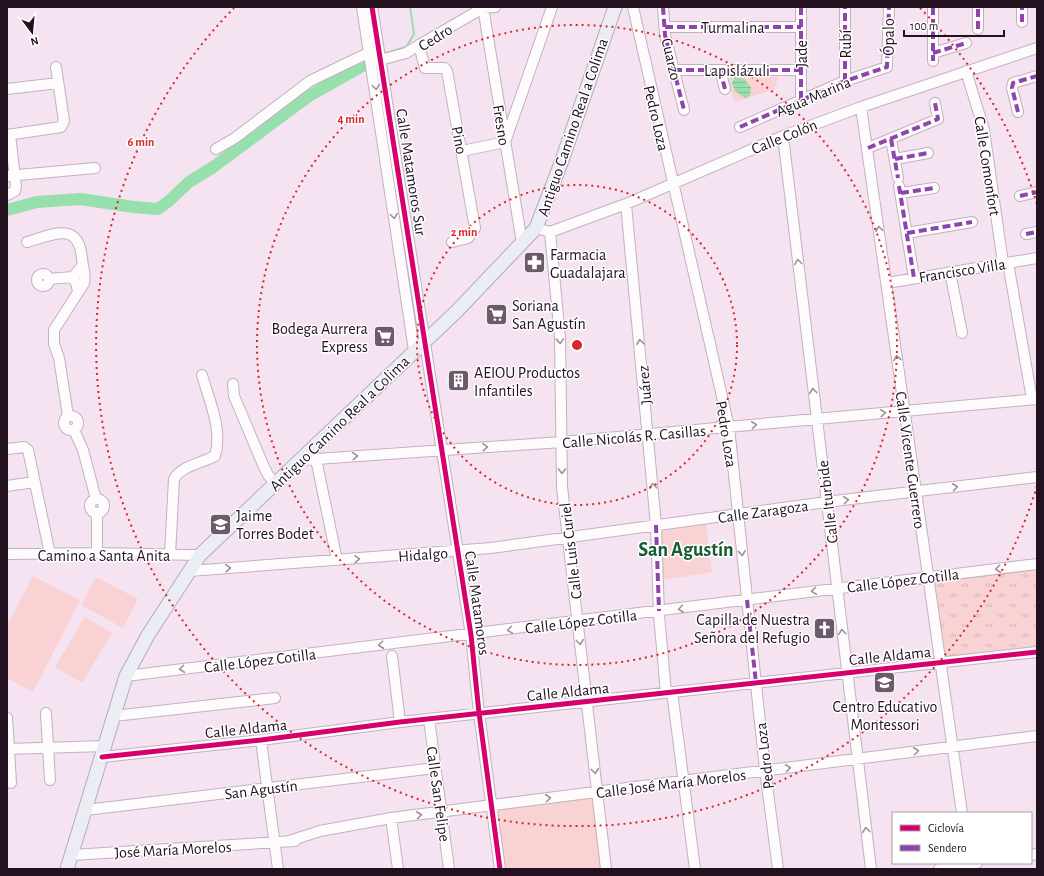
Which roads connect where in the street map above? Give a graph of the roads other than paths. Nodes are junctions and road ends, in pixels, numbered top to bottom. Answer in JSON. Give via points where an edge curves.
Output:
{"nodes":[{"id":1,"x":362,"y":7,"type":"edge"},
{"id":2,"x":372,"y":7,"type":"edge"},
{"id":3,"x":495,"y":7,"type":"edge"},
{"id":4,"x":552,"y":7,"type":"edge"},
{"id":5,"x":615,"y":7,"type":"edge"},
{"id":6,"x":633,"y":7,"type":"edge"},
{"id":7,"x":663,"y":7,"type":"edge"},
{"id":8,"x":801,"y":7,"type":"edge"},
{"id":9,"x":845,"y":7,"type":"edge"},
{"id":10,"x":889,"y":7,"type":"edge"},
{"id":11,"x":933,"y":7,"type":"edge"},
{"id":12,"x":978,"y":7,"type":"edge"},
{"id":13,"x":1022,"y":7,"type":"edge"},
{"id":14,"x":483,"y":8,"type":"edge"},
{"id":15,"x":1022,"y":22,"type":"dead end"},
{"id":16,"x":665,"y":27,"type":"junction"},
{"id":17,"x":801,"y":27,"type":"junction"},
{"id":18,"x":978,"y":29,"type":"dead end"},
{"id":19,"x":966,"y":42,"type":"dead end"},
{"id":20,"x":419,"y":45,"type":"junction"},
{"id":21,"x":1037,"y":48,"type":"edge"},
{"id":22,"x":375,"y":58,"type":"junction"},
{"id":23,"x":56,"y":67,"type":"dead end"},
{"id":24,"x":887,"y":67,"type":"joint"},
{"id":25,"x":674,"y":70,"type":"junction"},
{"id":26,"x":720,"y":70,"type":"junction"},
{"id":27,"x":801,"y":70,"type":"junction"},
{"id":28,"x":966,"y":71,"type":"junction"},
{"id":29,"x":1037,"y":76,"type":"edge"},
{"id":30,"x":845,"y":81,"type":"junction"},
{"id":31,"x":58,"y":83,"type":"junction"},
{"id":32,"x":7,"y":89,"type":"edge"},
{"id":33,"x":726,"y":89,"type":"dead end"},
{"id":34,"x":801,"y":100,"type":"junction"},
{"id":35,"x":935,"y":104,"type":"dead end"},
{"id":36,"x":861,"y":107,"type":"junction"},
{"id":37,"x":684,"y":110,"type":"dead end"},
{"id":38,"x":1018,"y":112,"type":"dead end"},
{"id":39,"x":740,"y":127,"type":"dead end"},
{"id":40,"x":8,"y":135,"type":"edge"},
{"id":41,"x":783,"y":136,"type":"junction"},
{"id":42,"x":891,"y":139,"type":"junction"},
{"id":43,"x":505,"y":142,"type":"junction"},
{"id":44,"x":868,"y":148,"type":"junction"},
{"id":45,"x":216,"y":149,"type":"dead end"},
{"id":46,"x":462,"y":151,"type":"junction"},
{"id":47,"x":928,"y":153,"type":"dead end"},
{"id":48,"x":895,"y":159,"type":"junction"},
{"id":49,"x":95,"y":168,"type":"dead end"},
{"id":50,"x":11,"y":176,"type":"edge"},
{"id":51,"x":672,"y":184,"type":"junction"},
{"id":52,"x":899,"y":186,"type":"junction"},
{"id":53,"x":934,"y":188,"type":"dead end"},
{"id":54,"x":1037,"y":192,"type":"edge"},
{"id":55,"x":7,"y":195,"type":"edge"},
{"id":56,"x":1020,"y":196,"type":"dead end"},
{"id":57,"x":626,"y":204,"type":"junction"},
{"id":58,"x":972,"y":222,"type":"dead end"},
{"id":59,"x":536,"y":228,"type":"junction"},
{"id":60,"x":550,"y":232,"type":"junction"},
{"id":61,"x":1037,"y":232,"type":"edge"},
{"id":62,"x":907,"y":233,"type":"junction"},
{"id":63,"x":1026,"y":234,"type":"dead end"},
{"id":64,"x":409,"y":236,"type":"junction"},
{"id":65,"x":398,"y":238,"type":"junction"},
{"id":66,"x":27,"y":242,"type":"dead end"},
{"id":67,"x":452,"y":242,"type":"dead end"},
{"id":68,"x":522,"y":243,"type":"junction"},
{"id":69,"x":1037,"y":258,"type":"edge"},
{"id":70,"x":1006,"y":263,"type":"junction"},
{"id":71,"x":83,"y":264,"type":"junction"},
{"id":72,"x":950,"y":272,"type":"junction"},
{"id":73,"x":73,"y":277,"type":"junction"},
{"id":74,"x":914,"y":278,"type":"junction"},
{"id":75,"x":49,"y":279,"type":"dead end"},
{"id":76,"x":887,"y":283,"type":"junction"},
{"id":77,"x":78,"y":293,"type":"junction"},
{"id":78,"x":962,"y":333,"type":"dead end"},
{"id":79,"x":419,"y":346,"type":"junction"},
{"id":80,"x":202,"y":375,"type":"dead end"},
{"id":81,"x":233,"y":384,"type":"dead end"},
{"id":82,"x":1035,"y":399,"type":"edge"},
{"id":83,"x":904,"y":410,"type":"junction"},
{"id":84,"x":816,"y":419,"type":"junction"},
{"id":85,"x":729,"y":427,"type":"junction"},
{"id":86,"x":648,"y":434,"type":"junction"},
{"id":87,"x":562,"y":442,"type":"junction"},
{"id":88,"x":7,"y":449,"type":"edge"},
{"id":89,"x":443,"y":449,"type":"junction"},
{"id":90,"x":316,"y":459,"type":"junction"},
{"id":91,"x":302,"y":460,"type":"junction"},
{"id":92,"x":1037,"y":477,"type":"edge"},
{"id":93,"x":34,"y":482,"type":"junction"},
{"id":94,"x":276,"y":484,"type":"junction"},
{"id":95,"x":7,"y":486,"type":"edge"},
{"id":96,"x":916,"y":491,"type":"junction"},
{"id":97,"x":826,"y":502,"type":"junction"},
{"id":98,"x":738,"y":514,"type":"junction"},
{"id":99,"x":656,"y":525,"type":"junction"},
{"id":100,"x":568,"y":538,"type":"junction"},
{"id":101,"x":458,"y":551,"type":"junction"},
{"id":102,"x":97,"y":553,"type":"junction"},
{"id":103,"x":7,"y":554,"type":"edge"},
{"id":104,"x":50,"y":554,"type":"junction"},
{"id":105,"x":170,"y":555,"type":"junction"},
{"id":106,"x":200,"y":555,"type":"junction"},
{"id":107,"x":337,"y":560,"type":"junction"},
{"id":108,"x":1037,"y":564,"type":"edge"},
{"id":109,"x":189,"y":571,"type":"junction"},
{"id":110,"x":928,"y":578,"type":"junction"},
{"id":111,"x":837,"y":588,"type":"junction"},
{"id":112,"x":747,"y":600,"type":"junction"},
{"id":113,"x":659,"y":613,"type":"junction"},
{"id":114,"x":578,"y":621,"type":"junction"},
{"id":115,"x":471,"y":634,"type":"junction"},
{"id":116,"x":1037,"y":652,"type":"edge"},
{"id":117,"x":392,"y":656,"type":"dead end"},
{"id":118,"x":941,"y":663,"type":"junction"},
{"id":119,"x":847,"y":673,"type":"junction"},
{"id":120,"x":126,"y":676,"type":"junction"},
{"id":121,"x":756,"y":683,"type":"junction"},
{"id":122,"x":669,"y":692,"type":"junction"},
{"id":123,"x":275,"y":698,"type":"dead end"},
{"id":124,"x":587,"y":702,"type":"junction"},
{"id":125,"x":46,"y":713,"type":"dead end"},
{"id":126,"x":479,"y":713,"type":"junction"},
{"id":127,"x":114,"y":716,"type":"junction"},
{"id":128,"x":7,"y":718,"type":"edge"},
{"id":129,"x":429,"y":719,"type":"junction"},
{"id":130,"x":400,"y":722,"type":"junction"},
{"id":131,"x":1037,"y":736,"type":"edge"},
{"id":132,"x":261,"y":740,"type":"junction"},
{"id":133,"x":953,"y":746,"type":"junction"},
{"id":134,"x":48,"y":747,"type":"junction"},
{"id":135,"x":8,"y":749,"type":"edge"},
{"id":136,"x":103,"y":752,"type":"junction"},
{"id":137,"x":857,"y":759,"type":"junction"},
{"id":138,"x":435,"y":768,"type":"junction"},
{"id":139,"x":765,"y":770,"type":"junction"},
{"id":140,"x":50,"y":780,"type":"dead end"},
{"id":141,"x":684,"y":781,"type":"junction"},
{"id":142,"x":11,"y":783,"type":"dead end"},
{"id":143,"x":266,"y":789,"type":"junction"},
{"id":144,"x":598,"y":792,"type":"junction"},
{"id":145,"x":491,"y":806,"type":"junction"},
{"id":146,"x":86,"y":810,"type":"junction"},
{"id":147,"x":442,"y":812,"type":"junction"},
{"id":148,"x":962,"y":812,"type":"edge"},
{"id":149,"x":391,"y":818,"type":"junction"},
{"id":150,"x":274,"y":843,"type":"junction"},
{"id":151,"x":72,"y":855,"type":"junction"},
{"id":152,"x":972,"y":865,"type":"edge"},
{"id":153,"x":67,"y":869,"type":"edge"},
{"id":154,"x":278,"y":869,"type":"edge"},
{"id":155,"x":398,"y":869,"type":"edge"},
{"id":156,"x":449,"y":869,"type":"edge"},
{"id":157,"x":500,"y":869,"type":"edge"},
{"id":158,"x":606,"y":869,"type":"edge"},
{"id":159,"x":695,"y":869,"type":"edge"},
{"id":160,"x":778,"y":869,"type":"edge"},
{"id":161,"x":871,"y":869,"type":"edge"},
{"id":162,"x":939,"y":869,"type":"edge"}],
"edges":[{"from":1,"to":22,"type":"street","name":"Calle Matamoros Sur"},
{"from":2,"to":22,"type":"street","name":"Calle Matamoros Sur"},
{"from":3,"to":14,"type":"street","name":"Cedro"},
{"from":4,"to":43,"type":"street"},
{"from":5,"to":59,"type":"main road","name":"Antiguo Camino Real a Colima"},
{"from":6,"to":51,"type":"street","name":"Pedro Loza"},
{"from":7,"to":16,"type":"street","name":"Cuarzo"},
{"from":8,"to":17,"type":"street","name":"Jade"},
{"from":9,"to":30,"type":"street","name":"Rubí"},
{"from":10,"to":24,"type":"street","name":"Ópalo"},
{"from":11,"to":19,"type":"street","via":[[933,57]]},
{"from":12,"to":18,"type":"street"},
{"from":13,"to":15,"type":"street"},
{"from":14,"to":20,"type":"street","name":"Cedro"},
{"from":14,"to":43,"type":"street","name":"Fresno"},
{"from":16,"to":17,"type":"street","name":"Turmalina"},
{"from":16,"to":25,"type":"street","name":"Cuarzo"},
{"from":17,"to":27,"type":"street","name":"Jade"},
{"from":20,"to":22,"type":"street","name":"Cedro","via":[[406,53]]},
{"from":20,"to":46,"type":"street","name":"Pino","via":[[424,68],[441,67],[446,71]]},
{"from":21,"to":28,"type":"street","name":"Calle Colón"},
{"from":22,"to":45,"type":"street","name":"Cedro","via":[[310,81],[235,138]]},
{"from":22,"to":64,"type":"street","name":"Calle Matamoros Sur"},
{"from":22,"to":65,"type":"street","name":"Calle Matamoros Sur","one_way":true},
{"from":23,"to":31,"type":"street"},
{"from":24,"to":30,"type":"street","name":"Agua Marina"},
{"from":25,"to":26,"type":"street","name":"Lapislázuli"},
{"from":25,"to":37,"type":"street","name":"Cuarzo"},
{"from":26,"to":27,"type":"street","name":"Lapislázuli"},
{"from":26,"to":33,"type":"street"},
{"from":27,"to":34,"type":"street","name":"Jade"},
{"from":28,"to":36,"type":"street","name":"Calle Colón"},
{"from":28,"to":70,"type":"street","name":"Calle Comonfort","via":[[984,130]]},
{"from":29,"to":38,"type":"street","via":[[1013,83]]},
{"from":30,"to":34,"type":"street","name":"Agua Marina"},
{"from":31,"to":32,"type":"street"},
{"from":31,"to":40,"type":"street","via":[[64,121],[61,127]]},
{"from":34,"to":39,"type":"street","name":"Agua Marina"},
{"from":35,"to":42,"type":"street","via":[[938,119]]},
{"from":36,"to":41,"type":"street","name":"Calle Colón"},
{"from":36,"to":44,"type":"street","name":"Calle Vicente Guerrero"},
{"from":40,"to":50,"type":"street"},
{"from":41,"to":51,"type":"street","name":"Calle Colón"},
{"from":84,"to":41,"type":"street","name":"Calle Iturbide","one_way":true},
{"from":42,"to":44,"type":"street"},
{"from":42,"to":48,"type":"street"},
{"from":43,"to":46,"type":"street"},
{"from":43,"to":68,"type":"street","name":"Fresno"},
{"from":76,"to":44,"type":"street","name":"Calle Vicente Guerrero","one_way":true},
{"from":46,"to":67,"type":"street","name":"Pino","via":[[475,228],[468,238]]},
{"from":47,"to":48,"type":"street"},
{"from":48,"to":52,"type":"street"},
{"from":49,"to":50,"type":"street"},
{"from":50,"to":55,"type":"street","via":[[16,186],[15,191]]},
{"from":51,"to":57,"type":"street","name":"Calle Colón"},
{"from":51,"to":85,"type":"street","name":"Pedro Loza"},
{"from":52,"to":53,"type":"street"},
{"from":52,"to":62,"type":"street"},
{"from":54,"to":56,"type":"street"},
{"from":57,"to":60,"type":"street","name":"Calle Colón"},
{"from":86,"to":57,"type":"street","name":"Juárez","one_way":true},
{"from":58,"to":62,"type":"street"},
{"from":59,"to":60,"type":"street"},
{"from":59,"to":68,"type":"main road","name":"Antiguo Camino Real a Colima"},
{"from":60,"to":87,"type":"street","name":"Calle Luis Curiel","one_way":true,"via":[[560,337]]},
{"from":61,"to":63,"type":"street"},
{"from":62,"to":74,"type":"street"},
{"from":64,"to":65,"type":"street"},
{"from":64,"to":79,"type":"street","name":"Calle Matamoros Sur"},
{"from":65,"to":79,"type":"street","name":"Calle Matamoros Sur"},
{"from":66,"to":71,"type":"street","via":[[58,233],[74,235],[78,240]]},
{"from":68,"to":79,"type":"main road","name":"Antiguo Camino Real a Colima","via":[[457,311]]},
{"from":69,"to":70,"type":"street","name":"Francisco Villa"},
{"from":70,"to":72,"type":"street","name":"Francisco Villa"},
{"from":70,"to":82,"type":"street","name":"Calle Comonfort"},
{"from":71,"to":73,"type":"street"},
{"from":71,"to":77,"type":"street","via":[[86,277]]},
{"from":72,"to":74,"type":"street","name":"Francisco Villa"},
{"from":72,"to":78,"type":"street"},
{"from":73,"to":75,"type":"street"},
{"from":73,"to":77,"type":"street","via":[[78,286]]},
{"from":74,"to":76,"type":"street","name":"Francisco Villa"},
{"from":83,"to":76,"type":"street","name":"Calle Vicente Guerrero","one_way":true},
{"from":77,"to":102,"type":"street","via":[[54,330],[54,336],[68,416],[74,416],[78,421],[78,426],[74,430],[83,450],[96,499],[103,501],[104,506],[102,511],[97,513]]},
{"from":79,"to":89,"type":"street","name":"Calle Matamoros"},
{"from":79,"to":91,"type":"main road","name":"Antiguo Camino Real a Colima"},
{"from":80,"to":105,"type":"street","via":[[218,434],[218,445],[215,456],[183,470],[174,480]]},
{"from":81,"to":94,"type":"street","via":[[234,396],[264,467]]},
{"from":82,"to":83,"type":"street","name":"Calle Nicolás R. Casillas"},
{"from":84,"to":83,"type":"street","name":"Calle Nicolás R. Casillas","one_way":true},
{"from":83,"to":96,"type":"street","name":"Calle Vicente Guerrero"},
{"from":85,"to":84,"type":"street","name":"Calle Nicolás R. Casillas","one_way":true},
{"from":84,"to":97,"type":"street","name":"Calle Iturbide"},
{"from":85,"to":86,"type":"street","name":"Calle Nicolás R. Casillas"},
{"from":85,"to":98,"type":"street","name":"Pedro Loza"},
{"from":86,"to":87,"type":"street","name":"Calle Nicolás R. Casillas"},
{"from":99,"to":86,"type":"street","name":"Juárez","one_way":true},
{"from":89,"to":87,"type":"street","name":"Calle Nicolás R. Casillas","one_way":true},
{"from":87,"to":100,"type":"street","name":"Calle Luis Curiel","one_way":true,"via":[[562,487]]},
{"from":88,"to":93,"type":"street","via":[[26,448]]},
{"from":90,"to":89,"type":"street","name":"Calle Nicolás R. Casillas","one_way":true},
{"from":89,"to":101,"type":"street","name":"Calle Matamoros"},
{"from":90,"to":91,"type":"street","name":"Calle Nicolás R. Casillas"},
{"from":90,"to":107,"type":"street"},
{"from":91,"to":94,"type":"main road","name":"Antiguo Camino Real a Colima"},
{"from":96,"to":92,"type":"street","name":"Calle Zaragoza","one_way":true},
{"from":93,"to":95,"type":"street"},
{"from":93,"to":104,"type":"street"},
{"from":94,"to":106,"type":"main road","name":"Antiguo Camino Real a Colima"},
{"from":97,"to":96,"type":"street","name":"Calle Zaragoza","one_way":true},
{"from":96,"to":110,"type":"street","name":"Calle Vicente Guerrero"},
{"from":97,"to":98,"type":"street","name":"Calle Zaragoza"},
{"from":97,"to":111,"type":"street","name":"Calle Iturbide"},
{"from":98,"to":99,"type":"street","name":"Calle Zaragoza"},
{"from":98,"to":112,"type":"street","name":"Pedro Loza","one_way":true},
{"from":99,"to":100,"type":"street","name":"Hidalgo"},
{"from":99,"to":113,"type":"street","name":"Juárez"},
{"from":100,"to":101,"type":"street","name":"Hidalgo"},
{"from":100,"to":114,"type":"street","name":"Calle Luis Curiel"},
{"from":107,"to":101,"type":"street","name":"Hidalgo","one_way":true},
{"from":101,"to":115,"type":"street","name":"Calle Matamoros"},
{"from":102,"to":104,"type":"street","name":"Camino a Santa Anita"},
{"from":102,"to":105,"type":"street","name":"Camino a Santa Anita"},
{"from":103,"to":104,"type":"street","name":"Camino a Santa Anita"},
{"from":105,"to":106,"type":"street","name":"Camino a Santa Anita"},
{"from":106,"to":109,"type":"main road","name":"Antiguo Camino Real a Colima"},
{"from":109,"to":107,"type":"street","name":"Hidalgo","one_way":true},
{"from":108,"to":110,"type":"street","name":"Calle López Cotilla","one_way":true},
{"from":109,"to":120,"type":"main road","name":"Antiguo Camino Real a Colima","via":[[148,635]]},
{"from":110,"to":111,"type":"street","name":"Calle López Cotilla"},
{"from":110,"to":118,"type":"street","name":"Calle Vicente Guerrero"},
{"from":111,"to":112,"type":"street","name":"Calle López Cotilla","one_way":true},
{"from":119,"to":111,"type":"street","name":"Calle Iturbide","one_way":true},
{"from":112,"to":113,"type":"street","name":"Calle López Cotilla","one_way":true},
{"from":112,"to":121,"type":"street","name":"Pedro Loza"},
{"from":113,"to":114,"type":"street","name":"Calle López Cotilla"},
{"from":113,"to":122,"type":"street","name":"Juárez"},
{"from":114,"to":115,"type":"street","name":"Calle López Cotilla","one_way":true},
{"from":114,"to":124,"type":"street","name":"Calle Luis Curiel","one_way":true},
{"from":115,"to":120,"type":"street","name":"Calle López Cotilla","one_way":true},
{"from":115,"to":126,"type":"street","name":"Calle Matamoros"},
{"from":116,"to":118,"type":"street","name":"Calle Aldama"},
{"from":117,"to":130,"type":"street"},
{"from":118,"to":119,"type":"street","name":"Calle Aldama"},
{"from":118,"to":133,"type":"street","name":"Calle Vicente Guerrero"},
{"from":119,"to":121,"type":"street","name":"Calle Aldama"},
{"from":119,"to":137,"type":"street","name":"Calle Iturbide"},
{"from":120,"to":127,"type":"main road","name":"Antiguo Camino Real a Colima"},
{"from":121,"to":122,"type":"street","name":"Calle Aldama"},
{"from":121,"to":139,"type":"street","name":"Pedro Loza"},
{"from":122,"to":124,"type":"street","name":"Calle Aldama"},
{"from":122,"to":141,"type":"street","name":"Juárez"},
{"from":123,"to":127,"type":"street"},
{"from":124,"to":126,"type":"street","name":"Calle Aldama"},
{"from":124,"to":144,"type":"street","name":"Calle Luis Curiel","one_way":true},
{"from":125,"to":134,"type":"street"},
{"from":126,"to":129,"type":"street","name":"Calle Aldama"},
{"from":126,"to":145,"type":"street","name":"Calle Matamoros"},
{"from":127,"to":136,"type":"main road","name":"Antiguo Camino Real a Colima"},
{"from":128,"to":135,"type":"street"},
{"from":129,"to":130,"type":"street","name":"Calle Aldama"},
{"from":129,"to":138,"type":"street","name":"Calle San Felipe"},
{"from":130,"to":132,"type":"street","name":"Calle Aldama"},
{"from":131,"to":133,"type":"street","name":"Calle José María Morelos"},
{"from":132,"to":136,"type":"street","name":"Calle Aldama"},
{"from":132,"to":143,"type":"street"},
{"from":137,"to":133,"type":"street","name":"Calle José María Morelos","one_way":true},
{"from":133,"to":148,"type":"street","name":"Calle Vicente Guerrero"},
{"from":134,"to":135,"type":"street","name":"Calle Aldama"},
{"from":134,"to":136,"type":"street","name":"Calle Aldama"},
{"from":134,"to":140,"type":"street"},
{"from":135,"to":142,"type":"street"},
{"from":136,"to":146,"type":"main road","name":"Antiguo Camino Real a Colima"},
{"from":139,"to":137,"type":"street","name":"Calle José María Morelos","one_way":true},
{"from":161,"to":137,"type":"street","name":"Calle Iturbide","one_way":true},
{"from":138,"to":143,"type":"street","name":"San Agustín"},
{"from":138,"to":147,"type":"street","name":"Calle San Felipe"},
{"from":139,"to":141,"type":"street","name":"Calle José María Morelos"},
{"from":139,"to":160,"type":"street","name":"Pedro Loza"},
{"from":141,"to":144,"type":"street","name":"Calle José María Morelos"},
{"from":141,"to":159,"type":"street","name":"Juárez"},
{"from":143,"to":146,"type":"street","name":"San Agustín"},
{"from":143,"to":150,"type":"street"},
{"from":145,"to":144,"type":"street","name":"Calle José María Morelos","one_way":true},
{"from":144,"to":158,"type":"street","name":"Calle Luis Curiel"},
{"from":145,"to":147,"type":"street","name":"Calle José María Morelos"},
{"from":145,"to":157,"type":"street","name":"Calle Matamoros"},
{"from":146,"to":151,"type":"main road","name":"Antiguo Camino Real a Colima"},
{"from":149,"to":147,"type":"street","name":"Calle José María Morelos","one_way":true},
{"from":147,"to":156,"type":"street","name":"Calle San Felipe"},
{"from":149,"to":150,"type":"street","name":"Calle José María Morelos","via":[[352,826],[314,838]]},
{"from":149,"to":155,"type":"street"},
{"from":150,"to":151,"type":"street","name":"José María Morelos"},
{"from":150,"to":154,"type":"street"},
{"from":151,"to":153,"type":"main road","name":"Antiguo Camino Real a Colima"},
{"from":152,"to":162,"type":"street"}]}
